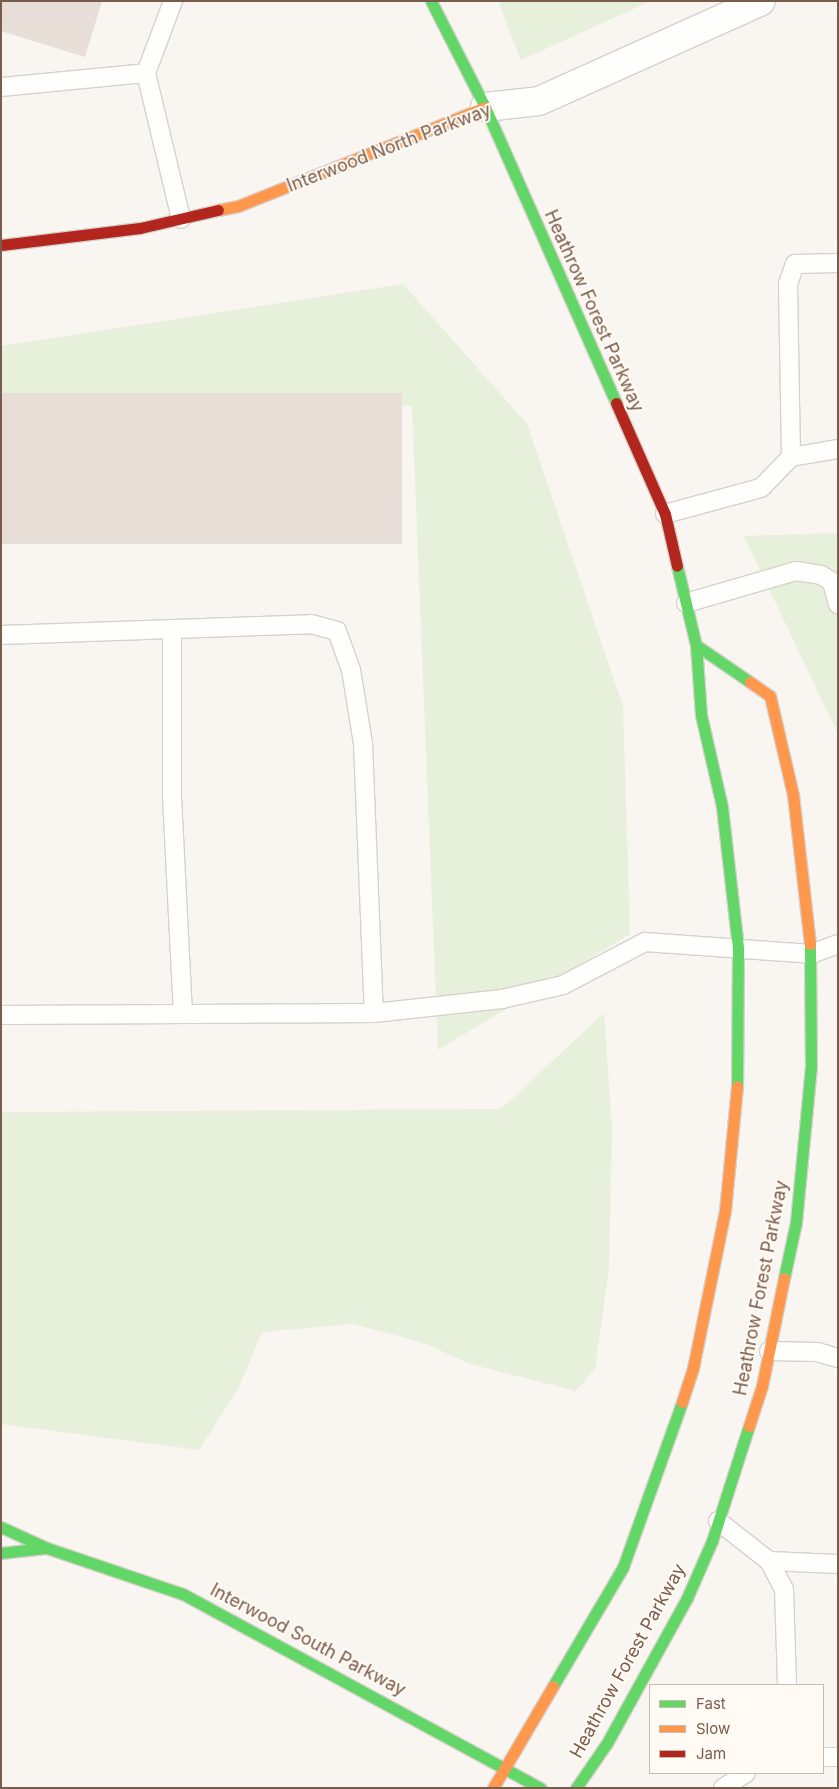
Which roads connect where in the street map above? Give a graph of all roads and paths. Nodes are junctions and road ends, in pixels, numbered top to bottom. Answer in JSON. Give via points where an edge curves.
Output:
{"nodes":[{"id":1,"x":173,"y":1,"type":"edge"},
{"id":2,"x":431,"y":1,"type":"edge"},
{"id":3,"x":761,"y":1,"type":"edge"},
{"id":4,"x":146,"y":73,"type":"junction"},
{"id":5,"x":1,"y":87,"type":"edge"},
{"id":6,"x":485,"y":107,"type":"junction"},
{"id":7,"x":181,"y":219,"type":"junction"},
{"id":8,"x":1,"y":245,"type":"edge"},
{"id":9,"x":838,"y":263,"type":"edge"},
{"id":10,"x":838,"y":449,"type":"edge"},
{"id":11,"x":790,"y":457,"type":"junction"},
{"id":12,"x":665,"y":514,"type":"junction"},
{"id":13,"x":686,"y":603,"type":"junction"},
{"id":14,"x":838,"y":604,"type":"edge"},
{"id":15,"x":172,"y":629,"type":"junction"},
{"id":16,"x":1,"y":635,"type":"edge"},
{"id":17,"x":696,"y":645,"type":"junction"},
{"id":18,"x":838,"y":944,"type":"edge"},
{"id":19,"x":738,"y":948,"type":"junction"},
{"id":20,"x":811,"y":954,"type":"junction"},
{"id":21,"x":374,"y":1013,"type":"junction"},
{"id":22,"x":183,"y":1014,"type":"junction"},
{"id":23,"x":1,"y":1015,"type":"edge"},
{"id":24,"x":769,"y":1351,"type":"junction"},
{"id":25,"x":838,"y":1358,"type":"edge"},
{"id":26,"x":718,"y":1522,"type":"junction"},
{"id":27,"x":1,"y":1527,"type":"edge"},
{"id":28,"x":47,"y":1548,"type":"junction"},
{"id":29,"x":1,"y":1553,"type":"edge"},
{"id":30,"x":769,"y":1560,"type":"junction"},
{"id":31,"x":838,"y":1564,"type":"edge"},
{"id":32,"x":787,"y":1684,"type":"edge"},
{"id":33,"x":824,"y":1756,"type":"edge"},
{"id":34,"x":838,"y":1757,"type":"edge"},
{"id":35,"x":507,"y":1766,"type":"junction"},
{"id":36,"x":744,"y":1774,"type":"edge"},
{"id":37,"x":493,"y":1788,"type":"edge"},
{"id":38,"x":541,"y":1788,"type":"edge"},
{"id":39,"x":576,"y":1788,"type":"edge"},
{"id":40,"x":723,"y":1788,"type":"edge"}],
"edges":[{"from":1,"to":4,"type":"lane"},
{"from":2,"to":6,"type":"street","name":"Heathrow Forest Parkway"},
{"from":3,"to":6,"type":"street","name":"Interwood North Parkway","via":[[539,101]]},
{"from":4,"to":5,"type":"lane"},
{"from":4,"to":7,"type":"lane"},
{"from":6,"to":7,"type":"street","name":"Interwood North Parkway","via":[[238,206]]},
{"from":6,"to":12,"type":"street","name":"Heathrow Forest Parkway"},
{"from":7,"to":8,"type":"street","name":"Interwood North Parkway","via":[[140,228]]},
{"from":9,"to":11,"type":"lane","via":[[795,264],[788,284]]},
{"from":10,"to":11,"type":"lane"},
{"from":11,"to":12,"type":"lane","via":[[761,488]]},
{"from":12,"to":13,"type":"street","name":"Heathrow Forest Parkway"},
{"from":13,"to":14,"type":"lane","via":[[796,571],[821,575],[832,582]]},
{"from":13,"to":17,"type":"street","name":"Heathrow Forest Parkway"},
{"from":15,"to":16,"type":"lane"},
{"from":15,"to":21,"type":"lane","via":[[311,624],[337,631],[351,670],[363,744]]},
{"from":15,"to":22,"type":"lane","via":[[172,797]]},
{"from":17,"to":19,"type":"street","name":"Heathrow Forest Parkway","via":[[701,716],[722,807]]},
{"from":17,"to":20,"type":"street","name":"Heathrow Forest Parkway","via":[[770,696],[793,795]]},
{"from":18,"to":20,"type":"lane"},
{"from":19,"to":20,"type":"lane"},
{"from":19,"to":21,"type":"lane","via":[[645,942],[563,985],[502,999]]},
{"from":19,"to":35,"type":"street","name":"Heathrow Forest Parkway","via":[[740,1064],[733,1140],[725,1211],[693,1368],[644,1516],[623,1566]]},
{"from":20,"to":24,"type":"street","name":"Heathrow Forest Parkway","via":[[811,1067],[804,1147],[796,1222]]},
{"from":21,"to":22,"type":"lane"},
{"from":22,"to":23,"type":"lane"},
{"from":24,"to":25,"type":"lane","via":[[817,1352]]},
{"from":24,"to":26,"type":"street","name":"Heathrow Forest Parkway","via":[[762,1386]]},
{"from":26,"to":30,"type":"lane"},
{"from":26,"to":39,"type":"street","name":"Heathrow Forest Parkway","via":[[687,1598],[606,1743]]},
{"from":27,"to":28,"type":"street","name":"Interwood South Parkway"},
{"from":28,"to":29,"type":"street","name":"Interwood South Parkway"},
{"from":28,"to":35,"type":"street","name":"Interwood South Parkway","via":[[183,1594]]},
{"from":30,"to":31,"type":"lane"},
{"from":30,"to":32,"type":"lane","via":[[784,1589]]},
{"from":33,"to":34,"type":"lane"},
{"from":35,"to":37,"type":"street","name":"Heathrow Forest Parkway"},
{"from":35,"to":38,"type":"street","name":"Interwood South Parkway"},
{"from":36,"to":40,"type":"lane"}]}
